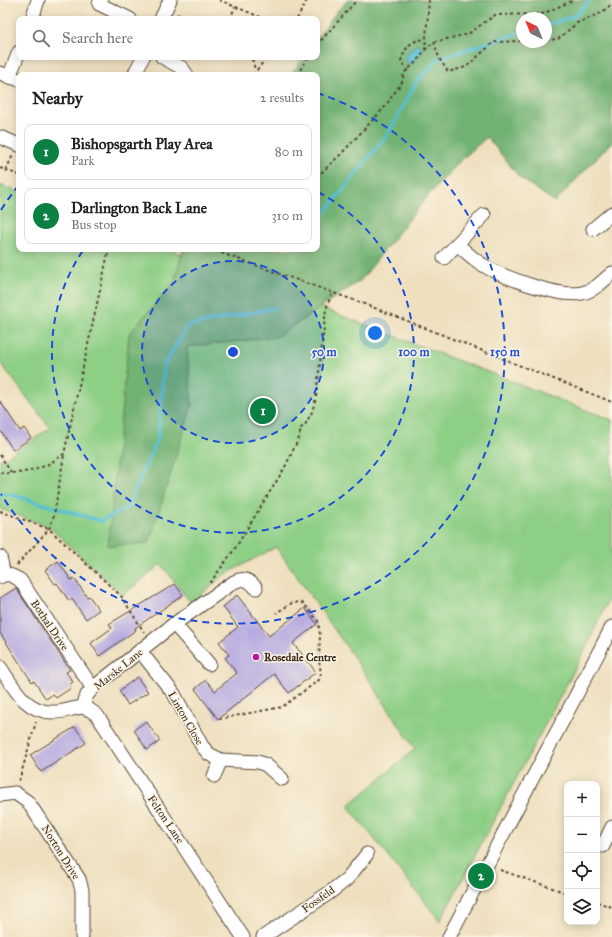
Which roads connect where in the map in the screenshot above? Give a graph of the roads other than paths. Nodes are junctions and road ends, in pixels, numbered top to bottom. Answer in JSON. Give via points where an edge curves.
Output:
{"nodes":[{"id":1,"x":38,"y":0,"type":"edge"},
{"id":2,"x":101,"y":0,"type":"edge"},
{"id":3,"x":170,"y":0,"type":"edge"},
{"id":4,"x":33,"y":16,"type":"edge"},
{"id":5,"x":124,"y":16,"type":"edge"},
{"id":6,"x":162,"y":16,"type":"edge"},
{"id":7,"x":16,"y":60,"type":"edge"},
{"id":8,"x":141,"y":60,"type":"edge"},
{"id":9,"x":167,"y":60,"type":"edge"},
{"id":10,"x":135,"y":72,"type":"edge"},
{"id":11,"x":185,"y":72,"type":"edge"},
{"id":12,"x":9,"y":77,"type":"edge"},
{"id":13,"x":0,"y":137,"type":"edge"},
{"id":14,"x":16,"y":142,"type":"edge"},
{"id":15,"x":612,"y":213,"type":"edge"},
{"id":16,"x":484,"y":215,"type":"dead end"},
{"id":17,"x":593,"y":229,"type":"dead end"},
{"id":18,"x":456,"y":244,"type":"junction"},
{"id":19,"x":444,"y":258,"type":"dead end"},
{"id":20,"x":612,"y":273,"type":"edge"},
{"id":21,"x":0,"y":557,"type":"edge"},
{"id":22,"x":6,"y":574,"type":"edge"},
{"id":23,"x":256,"y":588,"type":"dead end"},
{"id":24,"x":174,"y":624,"type":"junction"},
{"id":25,"x":612,"y":628,"type":"edge"},
{"id":26,"x":140,"y":651,"type":"junction"},
{"id":27,"x":209,"y":664,"type":"dead end"},
{"id":28,"x":0,"y":667,"type":"edge"},
{"id":29,"x":94,"y":687,"type":"junction"},
{"id":30,"x":82,"y":707,"type":"junction"},
{"id":31,"x":222,"y":760,"type":"junction"},
{"id":32,"x":214,"y":776,"type":"dead end"},
{"id":33,"x":282,"y":779,"type":"dead end"},
{"id":34,"x":0,"y":795,"type":"edge"},
{"id":35,"x":612,"y":827,"type":"edge"},
{"id":36,"x":604,"y":846,"type":"edge"},
{"id":37,"x":367,"y":854,"type":"dead end"},
{"id":38,"x":82,"y":937,"type":"edge"},
{"id":39,"x":242,"y":937,"type":"edge"},
{"id":40,"x":263,"y":937,"type":"edge"},
{"id":41,"x":449,"y":937,"type":"edge"}],
"edges":[{"from":1,"to":4,"type":"street"},
{"from":2,"to":5,"type":"street","via":[[99,4]]},
{"from":3,"to":6,"type":"street"},
{"from":7,"to":12,"type":"street"},
{"from":8,"to":10,"type":"street"},
{"from":9,"to":11,"type":"street"},
{"from":13,"to":14,"type":"street"},
{"from":15,"to":17,"type":"street"},
{"from":16,"to":18,"type":"street"},
{"from":18,"to":19,"type":"street"},
{"from":18,"to":20,"type":"street","via":[[494,272],[555,293],[583,293],[594,288]]},
{"from":21,"to":22,"type":"street"},
{"from":22,"to":29,"type":"street","name":"Bothal Drive","via":[[20,580]]},
{"from":23,"to":24,"type":"street","name":"Marske Lane","via":[[249,581],[241,579],[234,582]]},
{"from":24,"to":26,"type":"street","name":"Marske Lane"},
{"from":24,"to":27,"type":"street"},
{"from":25,"to":41,"type":"street"},
{"from":26,"to":29,"type":"street","name":"Marske Lane"},
{"from":26,"to":31,"type":"street","name":"Linton Close","via":[[174,694],[202,746],[209,754]]},
{"from":28,"to":30,"type":"street","via":[[18,694],[32,707],[50,712]]},
{"from":29,"to":30,"type":"street","name":"Marske Lane"},
{"from":30,"to":39,"type":"street","name":"Felton Lane","via":[[97,715]]},
{"from":31,"to":32,"type":"street"},
{"from":31,"to":33,"type":"street","name":"Linton Close","via":[[258,762],[266,765]]},
{"from":34,"to":38,"type":"street","name":"Norton Drive","via":[[16,793],[28,802],[79,879],[82,890]]},
{"from":35,"to":36,"type":"street"},
{"from":37,"to":40,"type":"street","name":"Fossfeld","via":[[347,879]]}]}
